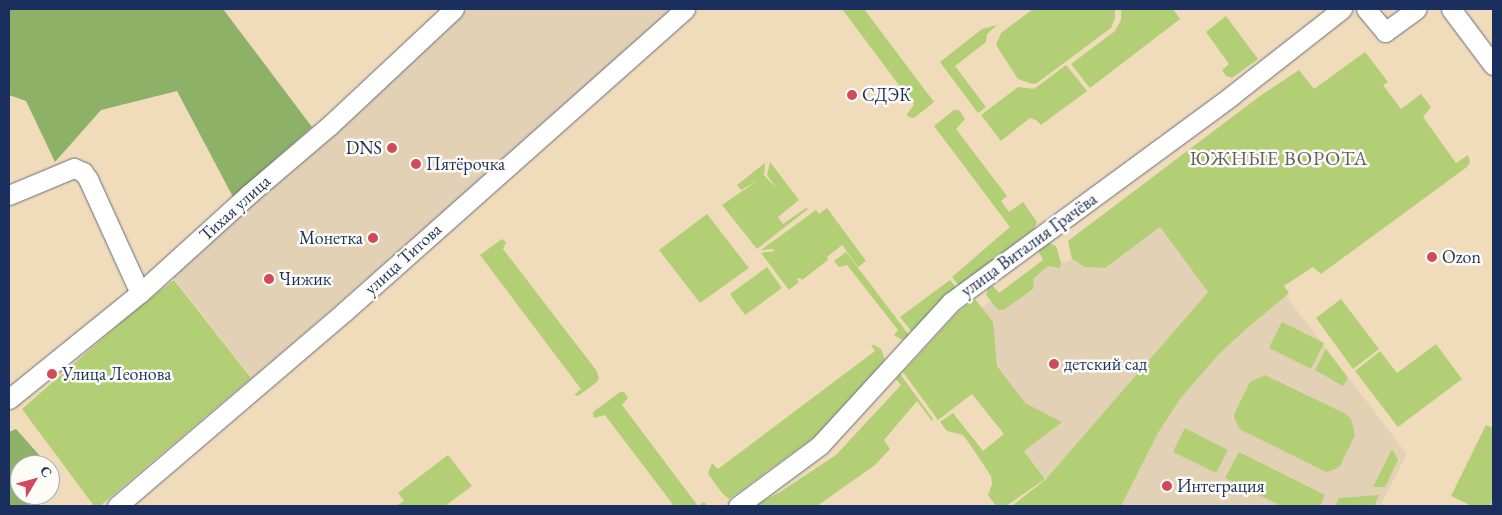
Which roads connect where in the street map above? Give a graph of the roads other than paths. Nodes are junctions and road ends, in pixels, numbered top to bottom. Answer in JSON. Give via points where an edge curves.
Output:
{"nodes":[{"id":1,"x":454,"y":9,"type":"edge"},
{"id":2,"x":685,"y":9,"type":"edge"},
{"id":3,"x":1342,"y":9,"type":"edge"},
{"id":4,"x":1366,"y":9,"type":"edge"},
{"id":5,"x":1418,"y":9,"type":"edge"},
{"id":6,"x":1451,"y":9,"type":"edge"},
{"id":7,"x":1493,"y":65,"type":"edge"},
{"id":8,"x":9,"y":195,"type":"edge"},
{"id":9,"x":140,"y":293,"type":"junction"},
{"id":10,"x":9,"y":398,"type":"edge"},
{"id":11,"x":117,"y":506,"type":"edge"},
{"id":12,"x":738,"y":506,"type":"edge"}],
"edges":[{"from":1,"to":9,"type":"street","name":"Тихая улица","via":[[344,113]]},
{"from":2,"to":11,"type":"street","name":"улица Титова","via":[[344,312]]},
{"from":3,"to":12,"type":"street","name":"улица Виталия Грачёва","via":[[1231,96],[951,302],[820,445]]},
{"from":4,"to":5,"type":"street","via":[[1385,32]]},
{"from":6,"to":7,"type":"street"},
{"from":8,"to":9,"type":"street","via":[[74,168],[83,172]]},
{"from":9,"to":10,"type":"street","name":"Тихая улица"}]}
